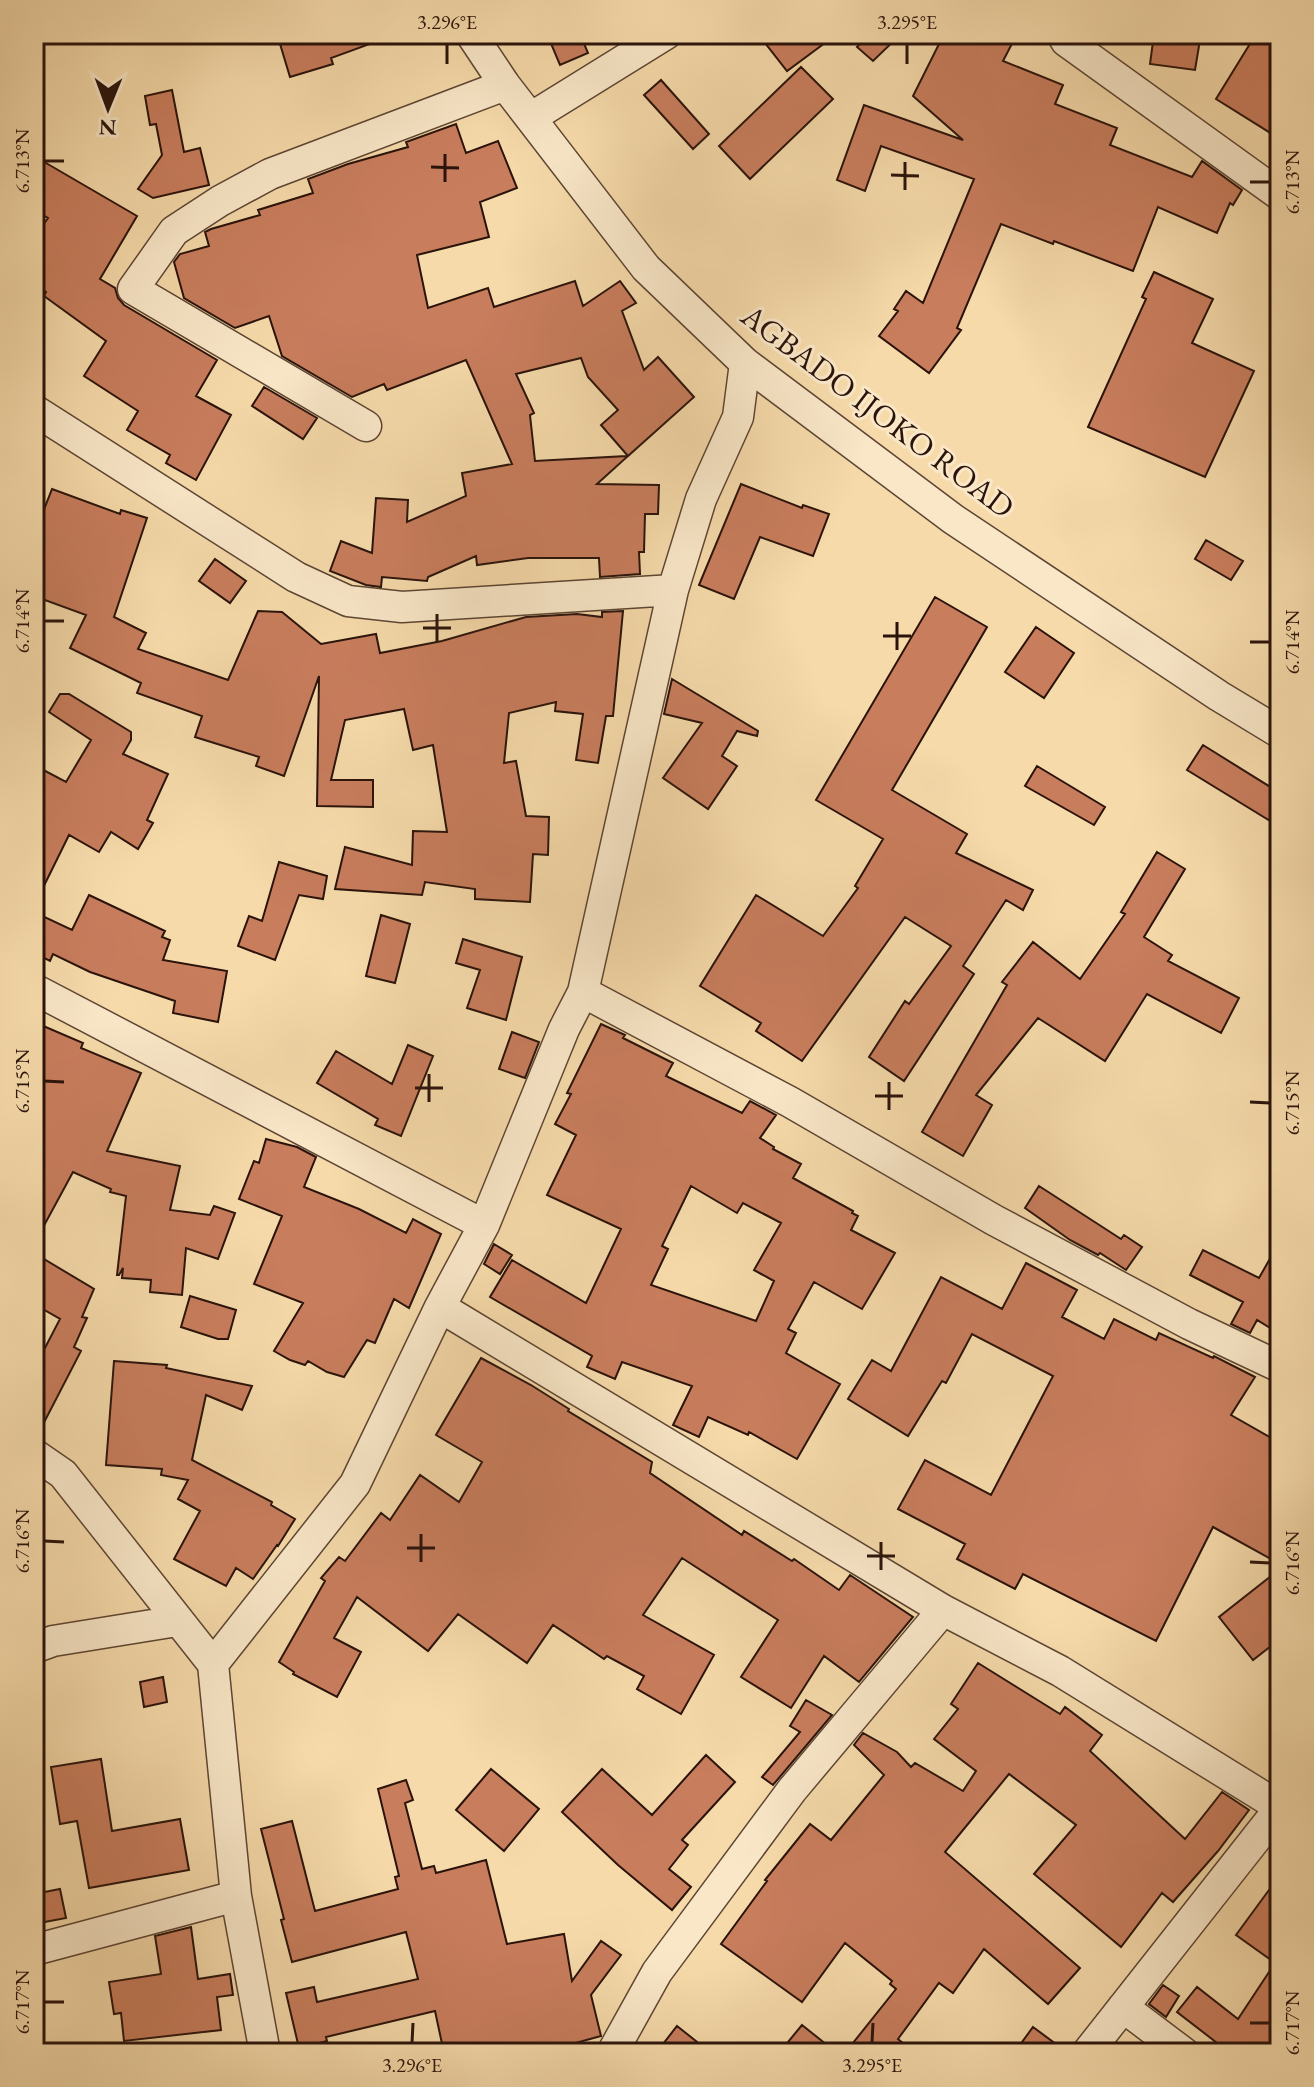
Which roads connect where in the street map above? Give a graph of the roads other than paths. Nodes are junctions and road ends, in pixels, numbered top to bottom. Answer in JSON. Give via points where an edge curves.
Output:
{"nodes":[{"id":1,"x":471,"y":34,"type":"edge"},
{"id":2,"x":666,"y":34,"type":"edge"},
{"id":3,"x":1062,"y":34,"type":"edge"},
{"id":4,"x":505,"y":85,"type":"junction"},
{"id":5,"x":532,"y":117,"type":"junction"},
{"id":6,"x":1280,"y":195,"type":"edge"},
{"id":7,"x":745,"y":363,"type":"junction"},
{"id":8,"x":34,"y":410,"type":"edge"},
{"id":9,"x":366,"y":426,"type":"dead end"},
{"id":10,"x":673,"y":590,"type":"junction"},
{"id":11,"x":1280,"y":733,"type":"edge"},
{"id":12,"x":34,"y":989,"type":"edge"},
{"id":13,"x":583,"y":992,"type":"junction"},
{"id":14,"x":484,"y":1225,"type":"junction"},
{"id":15,"x":440,"y":1307,"type":"junction"},
{"id":16,"x":1280,"y":1367,"type":"edge"},
{"id":17,"x":34,"y":1454,"type":"edge"},
{"id":18,"x":943,"y":1610,"type":"junction"},
{"id":19,"x":177,"y":1621,"type":"junction"},
{"id":20,"x":34,"y":1648,"type":"edge"},
{"id":21,"x":213,"y":1664,"type":"junction"},
{"id":22,"x":1280,"y":1808,"type":"edge"},
{"id":23,"x":236,"y":1896,"type":"junction"},
{"id":24,"x":34,"y":1950,"type":"edge"},
{"id":25,"x":1123,"y":2007,"type":"junction"},
{"id":26,"x":265,"y":2053,"type":"edge"},
{"id":27,"x":612,"y":2053,"type":"edge"},
{"id":28,"x":1087,"y":2053,"type":"edge"},
{"id":29,"x":1184,"y":2053,"type":"edge"}],
"edges":[{"from":1,"to":4,"type":"street","name":"AGBADO IJOKO ROAD"},
{"from":2,"to":5,"type":"street"},
{"from":3,"to":6,"type":"street"},
{"from":4,"to":5,"type":"street","name":"AGBADO IJOKO ROAD"},
{"from":4,"to":9,"type":"street","via":[[270,174],[220,201],[174,231],[133,289]]},
{"from":5,"to":7,"type":"street","name":"AGBADO IJOKO ROAD","via":[[646,268]]},
{"from":7,"to":10,"type":"street","via":[[738,417],[701,499]]},
{"from":7,"to":11,"type":"street","name":"AGBADO IJOKO ROAD","via":[[953,519]]},
{"from":8,"to":10,"type":"street","via":[[296,577],[348,601],[402,607]]},
{"from":10,"to":13,"type":"street"},
{"from":12,"to":14,"type":"street"},
{"from":13,"to":14,"type":"street"},
{"from":13,"to":16,"type":"street","via":[[790,1102],[994,1220]]},
{"from":14,"to":15,"type":"street"},
{"from":15,"to":18,"type":"street"},
{"from":15,"to":21,"type":"street","via":[[355,1484]]},
{"from":17,"to":19,"type":"street","via":[[63,1474]]},
{"from":18,"to":22,"type":"street","via":[[1060,1671]]},
{"from":18,"to":27,"type":"street","via":[[783,1802],[657,1972]]},
{"from":19,"to":20,"type":"street"},
{"from":19,"to":21,"type":"street"},
{"from":21,"to":23,"type":"street"},
{"from":22,"to":25,"type":"street"},
{"from":23,"to":24,"type":"street"},
{"from":23,"to":26,"type":"street"},
{"from":25,"to":28,"type":"street"},
{"from":25,"to":29,"type":"street"}]}
